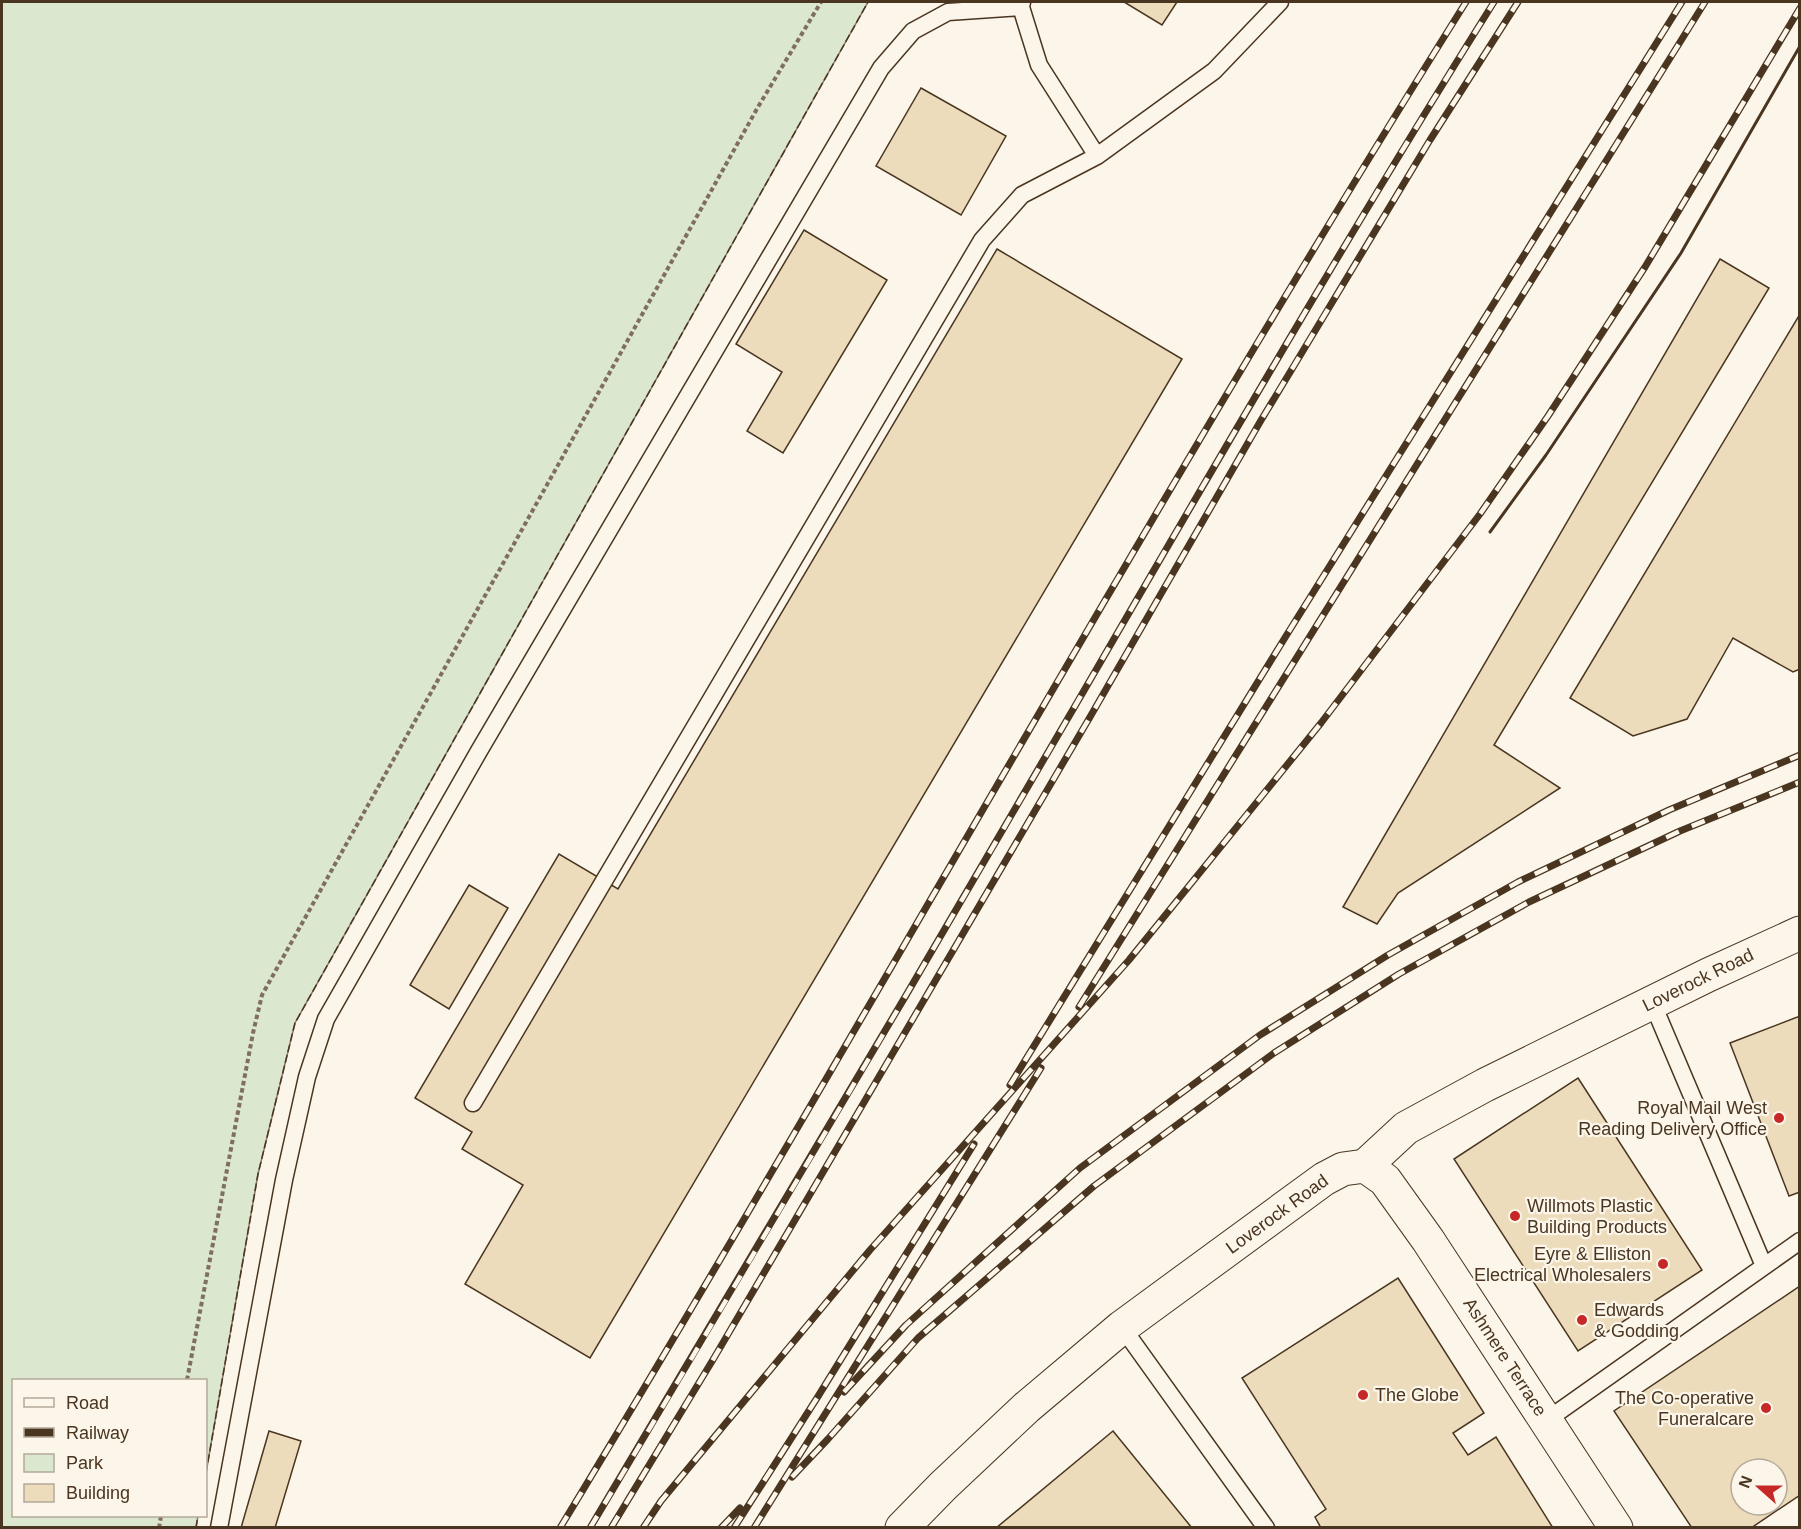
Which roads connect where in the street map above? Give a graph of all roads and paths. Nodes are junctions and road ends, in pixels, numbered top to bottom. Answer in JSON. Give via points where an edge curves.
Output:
{"nodes":[{"id":1,"x":821,"y":2,"type":"edge"},
{"id":2,"x":1280,"y":2,"type":"edge"},
{"id":3,"x":1021,"y":4,"type":"edge"},
{"id":4,"x":1097,"y":156,"type":"junction"},
{"id":5,"x":1800,"y":933,"type":"edge"},
{"id":6,"x":1652,"y":1002,"type":"junction"},
{"id":7,"x":473,"y":1103,"type":"dead end"},
{"id":8,"x":1365,"y":1166,"type":"junction"},
{"id":9,"x":1800,"y":1241,"type":"edge"},
{"id":10,"x":1764,"y":1266,"type":"junction"},
{"id":11,"x":1122,"y":1327,"type":"junction"},
{"id":12,"x":187,"y":1379,"type":"edge"},
{"id":13,"x":1547,"y":1420,"type":"junction"},
{"id":14,"x":219,"y":1527,"type":"edge"},
{"id":15,"x":902,"y":1527,"type":"edge"},
{"id":16,"x":1266,"y":1527,"type":"edge"},
{"id":17,"x":1616,"y":1527,"type":"edge"}],
"edges":[{"from":1,"to":12,"type":"path","via":[[758,107],[262,995]]},
{"from":2,"to":4,"type":"lane","via":[[1214,71]]},
{"from":3,"to":4,"type":"lane","via":[[1040,65]]},
{"from":3,"to":14,"type":"lane","via":[[948,12],[913,31],[881,68],[326,1019],[307,1077],[284,1180]]},
{"from":4,"to":7,"type":"lane","via":[[1022,195],[982,240]]},
{"from":5,"to":6,"type":"street","name":"Loverock Road"},
{"from":6,"to":8,"type":"street","name":"Loverock Road","via":[[1406,1128]]},
{"from":6,"to":10,"type":"lane"},
{"from":8,"to":11,"type":"street","name":"Loverock Road","via":[[1343,1169],[1324,1179]]},
{"from":8,"to":13,"type":"street","name":"Ashmere Terrace","via":[[1385,1180],[1428,1240]]},
{"from":9,"to":10,"type":"lane"},
{"from":10,"to":13,"type":"lane"},
{"from":11,"to":15,"type":"street","name":"Loverock Road","via":[[1027,1407]]},
{"from":11,"to":16,"type":"lane"},
{"from":13,"to":17,"type":"street","name":"Ashmere Terrace"}]}
